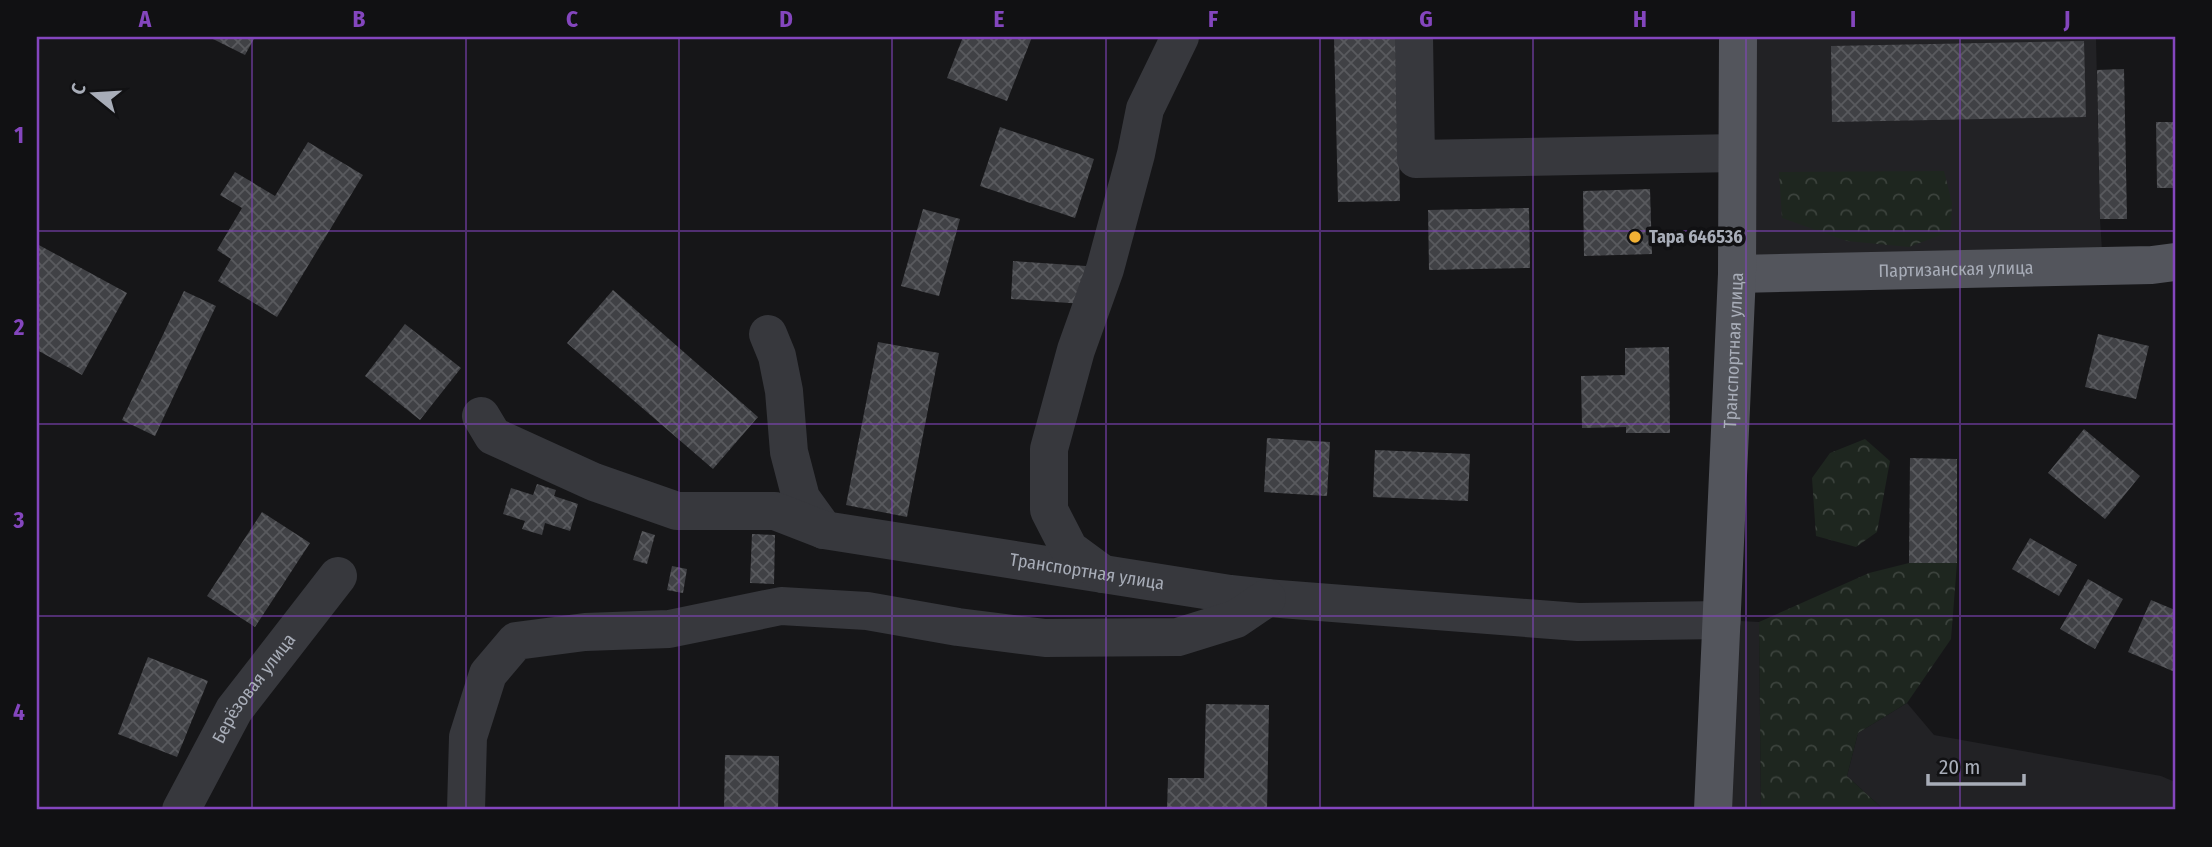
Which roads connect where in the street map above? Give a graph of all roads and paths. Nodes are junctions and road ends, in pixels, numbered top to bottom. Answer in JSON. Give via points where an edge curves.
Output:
{"nodes":[{"id":1,"x":1180,"y":37,"type":"edge"},
{"id":2,"x":1414,"y":37,"type":"edge"},
{"id":3,"x":1738,"y":37,"type":"edge"},
{"id":4,"x":1737,"y":153,"type":"junction"},
{"id":5,"x":2175,"y":262,"type":"edge"},
{"id":6,"x":1737,"y":274,"type":"junction"},
{"id":7,"x":768,"y":334,"type":"dead end"},
{"id":8,"x":481,"y":415,"type":"dead end"},
{"id":9,"x":824,"y":530,"type":"junction"},
{"id":10,"x":1103,"y":574,"type":"junction"},
{"id":11,"x":338,"y":576,"type":"dead end"},
{"id":12,"x":1267,"y":598,"type":"junction"},
{"id":13,"x":1721,"y":620,"type":"junction"},
{"id":14,"x":181,"y":810,"type":"edge"},
{"id":15,"x":466,"y":810,"type":"edge"},
{"id":16,"x":1713,"y":810,"type":"edge"}],
"edges":[{"from":1,"to":10,"type":"street","via":[[1145,109],[1105,269],[1076,350],[1049,449],[1049,510],[1069,548]]},
{"from":2,"to":4,"type":"street","via":[[1416,159]]},
{"from":3,"to":4,"type":"main road","name":"Транспортная улица"},
{"from":4,"to":6,"type":"main road","name":"Транспортная улица"},
{"from":5,"to":6,"type":"main road","name":"Партизанская улица"},
{"from":6,"to":13,"type":"main road","name":"Транспортная улица"},
{"from":7,"to":9,"type":"street","via":[[780,368],[789,452],[801,498]]},
{"from":8,"to":9,"type":"street","name":"Транспортная улица","via":[[493,436],[594,482],[677,511],[775,511]]},
{"from":9,"to":10,"type":"street","name":"Транспортная улица"},
{"from":10,"to":12,"type":"street","name":"Транспортная улица"},
{"from":11,"to":14,"type":"street","name":"Берёзовая улица","via":[[234,710]]},
{"from":12,"to":13,"type":"street","name":"Транспортная улица","via":[[1577,622]]},
{"from":12,"to":15,"type":"street","via":[[1236,618],[1178,637],[1045,638],[867,611],[781,606],[669,629],[516,641],[488,674],[468,737]]},
{"from":13,"to":16,"type":"main road","name":"Транспортная улица"}]}
